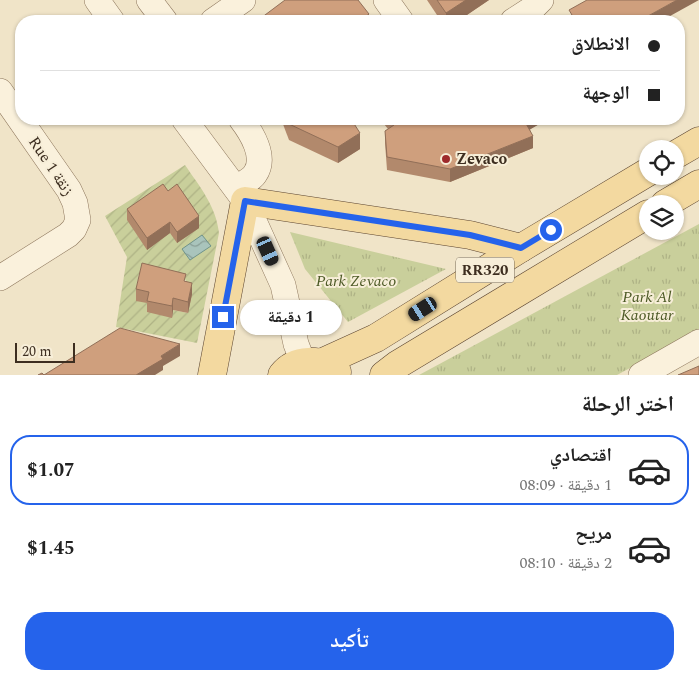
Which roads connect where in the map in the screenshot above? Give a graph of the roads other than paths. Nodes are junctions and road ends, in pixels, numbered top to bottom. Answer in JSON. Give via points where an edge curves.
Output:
{"nodes":[{"id":1,"x":97,"y":0,"type":"edge"},
{"id":2,"x":149,"y":0,"type":"edge"},
{"id":3,"x":243,"y":0,"type":"edge"},
{"id":4,"x":386,"y":0,"type":"edge"},
{"id":5,"x":541,"y":0,"type":"edge"},
{"id":6,"x":108,"y":15,"type":"edge"},
{"id":7,"x":160,"y":15,"type":"edge"},
{"id":8,"x":222,"y":15,"type":"edge"},
{"id":9,"x":397,"y":15,"type":"edge"},
{"id":10,"x":522,"y":15,"type":"edge"},
{"id":11,"x":0,"y":91,"type":"edge"},
{"id":12,"x":15,"y":113,"type":"edge"},
{"id":13,"x":24,"y":125,"type":"edge"},
{"id":14,"x":188,"y":125,"type":"edge"},
{"id":15,"x":246,"y":125,"type":"edge"},
{"id":16,"x":699,"y":141,"type":"edge"},
{"id":17,"x":684,"y":150,"type":"edge"},
{"id":18,"x":639,"y":177,"type":"edge"},
{"id":19,"x":699,"y":184,"type":"edge"},
{"id":20,"x":240,"y":194,"type":"junction"},
{"id":21,"x":680,"y":195,"type":"edge"},
{"id":22,"x":639,"y":219,"type":"edge"},
{"id":23,"x":521,"y":248,"type":"junction"},
{"id":24,"x":0,"y":278,"type":"edge"},
{"id":25,"x":699,"y":342,"type":"edge"},
{"id":26,"x":311,"y":369,"type":"edge"},
{"id":27,"x":212,"y":375,"type":"edge"},
{"id":28,"x":384,"y":375,"type":"edge"},
{"id":29,"x":641,"y":375,"type":"edge"}],
"edges":[{"from":1,"to":6,"type":"street"},
{"from":2,"to":7,"type":"street"},
{"from":3,"to":8,"type":"street"},
{"from":4,"to":9,"type":"street"},
{"from":5,"to":10,"type":"street"},
{"from":11,"to":12,"type":"street","name":"Rue 1 زنقة"},
{"from":13,"to":24,"type":"street","name":"Rue 1 زنقة","via":[[69,190],[78,220],[58,242]]},
{"from":14,"to":20,"type":"street"},
{"from":15,"to":20,"type":"street","via":[[256,142],[259,166]]},
{"from":16,"to":17,"type":"main road"},
{"from":18,"to":23,"type":"main road","number":"RR320"},
{"from":19,"to":21,"type":"main road"},
{"from":20,"to":23,"type":"main road","via":[[470,235]]},
{"from":20,"to":26,"type":"street","via":[[283,284],[296,344]]},
{"from":20,"to":27,"type":"main road"},
{"from":22,"to":28,"type":"main road","number":"RR320"},
{"from":23,"to":26,"type":"main road","number":"RR320","via":[[376,338]]},
{"from":25,"to":29,"type":"street"}]}
